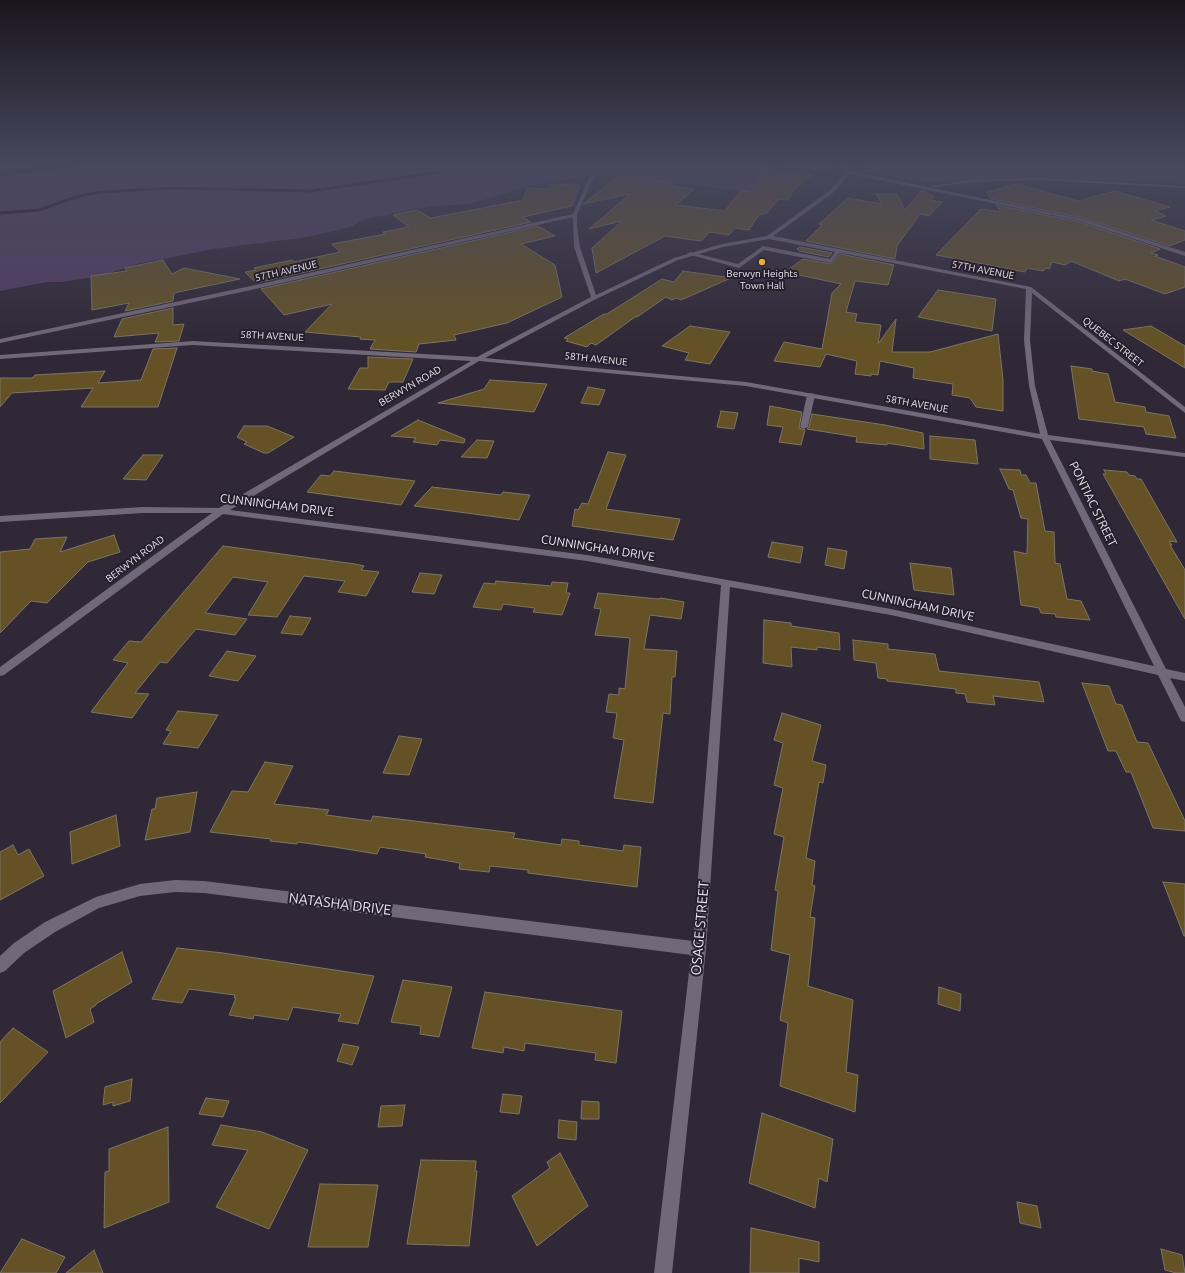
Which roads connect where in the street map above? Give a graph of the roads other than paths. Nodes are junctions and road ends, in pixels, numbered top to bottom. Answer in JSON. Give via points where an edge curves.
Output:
{"nodes":[{"id":1,"x":533,"y":224,"type":"edge"},
{"id":2,"x":576,"y":224,"type":"edge"},
{"id":3,"x":786,"y":224,"type":"edge"},
{"id":4,"x":1094,"y":224,"type":"edge"},
{"id":5,"x":769,"y":237,"type":"junction"},
{"id":6,"x":839,"y":250,"type":"junction"},
{"id":7,"x":690,"y":254,"type":"junction"},
{"id":8,"x":1185,"y":254,"type":"edge"},
{"id":9,"x":1029,"y":288,"type":"junction"},
{"id":10,"x":594,"y":298,"type":"junction"},
{"id":11,"x":0,"y":341,"type":"edge"},
{"id":12,"x":0,"y":357,"type":"edge"},
{"id":13,"x":478,"y":359,"type":"junction"},
{"id":14,"x":811,"y":395,"type":"junction"},
{"id":15,"x":1185,"y":411,"type":"edge"},
{"id":16,"x":804,"y":427,"type":"dead end"},
{"id":17,"x":1045,"y":437,"type":"junction"},
{"id":18,"x":1185,"y":455,"type":"edge"},
{"id":19,"x":221,"y":511,"type":"junction"},
{"id":20,"x":0,"y":519,"type":"edge"},
{"id":21,"x":726,"y":583,"type":"junction"},
{"id":22,"x":1160,"y":670,"type":"junction"},
{"id":23,"x":0,"y":672,"type":"edge"},
{"id":24,"x":1185,"y":677,"type":"edge"},
{"id":25,"x":1185,"y":718,"type":"edge"},
{"id":26,"x":699,"y":949,"type":"junction"},
{"id":27,"x":0,"y":966,"type":"edge"},
{"id":28,"x":663,"y":1273,"type":"edge"}],
"edges":[{"from":1,"to":11,"type":"street","name":"57TH AVENUE"},
{"from":2,"to":10,"type":"street","via":[[577,247]]},
{"from":3,"to":5,"type":"street","name":"BERWYN ROAD"},
{"from":4,"to":8,"type":"street"},
{"from":5,"to":6,"type":"street","name":"57TH AVENUE"},
{"from":5,"to":7,"type":"street","name":"BERWYN ROAD"},
{"from":6,"to":7,"type":"street","via":[[831,261],[763,248],[738,266]]},
{"from":6,"to":9,"type":"street","name":"57TH AVENUE"},
{"from":7,"to":10,"type":"street","name":"BERWYN ROAD","via":[[665,262]]},
{"from":9,"to":15,"type":"street","name":"QUEBEC STREET"},
{"from":9,"to":17,"type":"street","name":"PONTIAC STREET","via":[[1029,359],[1032,386]]},
{"from":10,"to":13,"type":"street","name":"BERWYN ROAD"},
{"from":12,"to":13,"type":"street","name":"58TH AVENUE","via":[[200,343]]},
{"from":13,"to":14,"type":"street","name":"58TH AVENUE","via":[[746,384]]},
{"from":13,"to":19,"type":"street","name":"BERWYN ROAD"},
{"from":14,"to":16,"type":"street"},
{"from":14,"to":17,"type":"street","name":"58TH AVENUE"},
{"from":17,"to":18,"type":"street","name":"58TH AVENUE"},
{"from":17,"to":22,"type":"street","name":"PONTIAC STREET"},
{"from":19,"to":20,"type":"street","name":"CUNNINGHAM DRIVE","via":[[143,510]]},
{"from":19,"to":21,"type":"street","name":"CUNNINGHAM DRIVE","via":[[587,558]]},
{"from":19,"to":23,"type":"street","name":"BERWYN ROAD"},
{"from":21,"to":22,"type":"street","name":"CUNNINGHAM DRIVE","via":[[891,612]]},
{"from":21,"to":26,"type":"street","name":"OSAGE STREET"},
{"from":22,"to":24,"type":"street","name":"CUNNINGHAM DRIVE"},
{"from":22,"to":25,"type":"street","name":"PONTIAC STREET"},
{"from":26,"to":27,"type":"street","name":"NATASHA DRIVE","via":[[204,887],[174,886],[140,890],[96,903],[50,927]]},
{"from":26,"to":28,"type":"street","name":"OSAGE STREET"}]}
